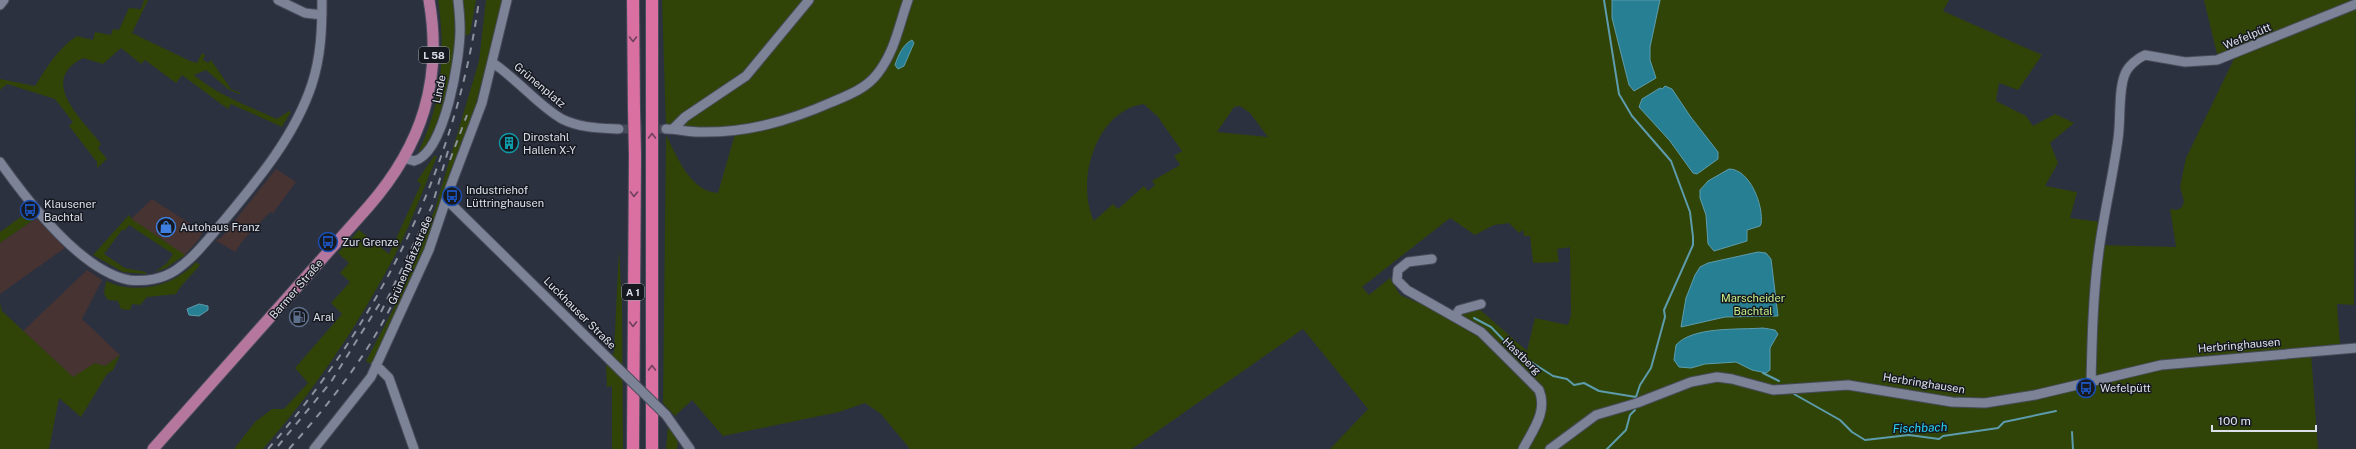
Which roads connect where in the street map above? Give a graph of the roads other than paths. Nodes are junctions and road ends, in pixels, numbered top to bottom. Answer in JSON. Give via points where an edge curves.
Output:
{"nodes":[{"id":1,"x":4,"y":0,"type":"edge"},
{"id":2,"x":278,"y":0,"type":"edge"},
{"id":3,"x":322,"y":0,"type":"edge"},
{"id":4,"x":429,"y":0,"type":"edge"},
{"id":5,"x":458,"y":0,"type":"edge"},
{"id":6,"x":507,"y":0,"type":"edge"},
{"id":7,"x":633,"y":0,"type":"edge"},
{"id":8,"x":652,"y":0,"type":"edge"},
{"id":9,"x":809,"y":0,"type":"edge"},
{"id":10,"x":908,"y":0,"type":"edge"},
{"id":11,"x":2356,"y":4,"type":"edge"},
{"id":12,"x":0,"y":5,"type":"edge"},
{"id":13,"x":322,"y":14,"type":"junction"},
{"id":14,"x":493,"y":63,"type":"junction"},
{"id":15,"x":619,"y":129,"type":"tunnel mouth"},
{"id":16,"x":404,"y":158,"type":"junction"},
{"id":17,"x":0,"y":162,"type":"edge"},
{"id":18,"x":447,"y":200,"type":"junction"},
{"id":19,"x":1432,"y":259,"type":"dead end"},
{"id":20,"x":1481,"y":304,"type":"dead end"},
{"id":21,"x":1455,"y":317,"type":"junction"},
{"id":22,"x":2356,"y":348,"type":"edge"},
{"id":23,"x":376,"y":365,"type":"junction"},
{"id":24,"x":2091,"y":383,"type":"junction"},
{"id":25,"x":153,"y":449,"type":"edge"},
{"id":26,"x":314,"y":449,"type":"edge"},
{"id":27,"x":414,"y":449,"type":"edge"},
{"id":28,"x":633,"y":449,"type":"edge"},
{"id":29,"x":652,"y":449,"type":"edge"},
{"id":30,"x":690,"y":449,"type":"edge"},
{"id":31,"x":1523,"y":449,"type":"edge"},
{"id":32,"x":1550,"y":449,"type":"edge"}],
"edges":[{"from":1,"to":12,"type":"street"},
{"from":2,"to":13,"type":"street","via":[[305,13]]},
{"from":3,"to":13,"type":"street"},
{"from":4,"to":16,"type":"main road","name":"Barmer Straße","number":"L 58","via":[[435,52],[432,79],[420,124]]},
{"from":5,"to":16,"type":"street","name":"Linde","via":[[459,44],[444,119],[435,140],[421,158],[414,161]]},
{"from":6,"to":14,"type":"street"},
{"from":7,"to":28,"type":"highway","number":"A 1","one_way":true,"bridge":true},
{"from":29,"to":8,"type":"highway","number":"A 1","one_way":true,"bridge":true},
{"from":9,"to":10,"type":"street","via":[[746,76],[669,129],[700,132],[779,123],[812,111],[860,88],[877,75],[886,62],[894,46]]},
{"from":11,"to":24,"type":"street","name":"Wefelpütt","via":[[2259,42],[2228,58],[2198,62],[2145,56],[2127,70],[2120,102],[2118,142],[2099,250],[2093,316]]},
{"from":13,"to":17,"type":"street","via":[[318,65],[294,125],[267,165],[202,247],[175,271],[158,279],[142,281],[120,278],[102,270],[65,239],[19,188]]},
{"from":14,"to":15,"type":"street","name":"Grünenplatz","via":[[562,119],[591,128]]},
{"from":14,"to":18,"type":"street","name":"Grünenplatzstraße","via":[[482,103]]},
{"from":16,"to":25,"type":"main road","name":"Barmer Straße","number":"L 58","via":[[369,206]]},
{"from":18,"to":23,"type":"street","name":"Grünenplatzstraße","via":[[429,250]]},
{"from":18,"to":30,"type":"street","name":"Luckhauser Straße","bridge":true,"via":[[666,415]]},
{"from":19,"to":21,"type":"street","name":"Hastberg","via":[[1405,263],[1398,270],[1397,280],[1407,290]]},
{"from":20,"to":21,"type":"street","via":[[1459,310]]},
{"from":21,"to":31,"type":"street","name":"Hastberg","via":[[1485,336],[1539,390],[1543,408]]},
{"from":22,"to":24,"type":"street","name":"Herbringhausen","via":[[2174,363]]},
{"from":23,"to":26,"type":"street","name":"Grünenplatzstraße","via":[[371,377]]},
{"from":23,"to":27,"type":"street","via":[[389,378]]},
{"from":24,"to":32,"type":"street","name":"Herbringhausen","via":[[1986,403],[1952,402],[1848,385],[1773,390],[1717,377],[1691,382],[1637,403],[1596,415]]}]}
